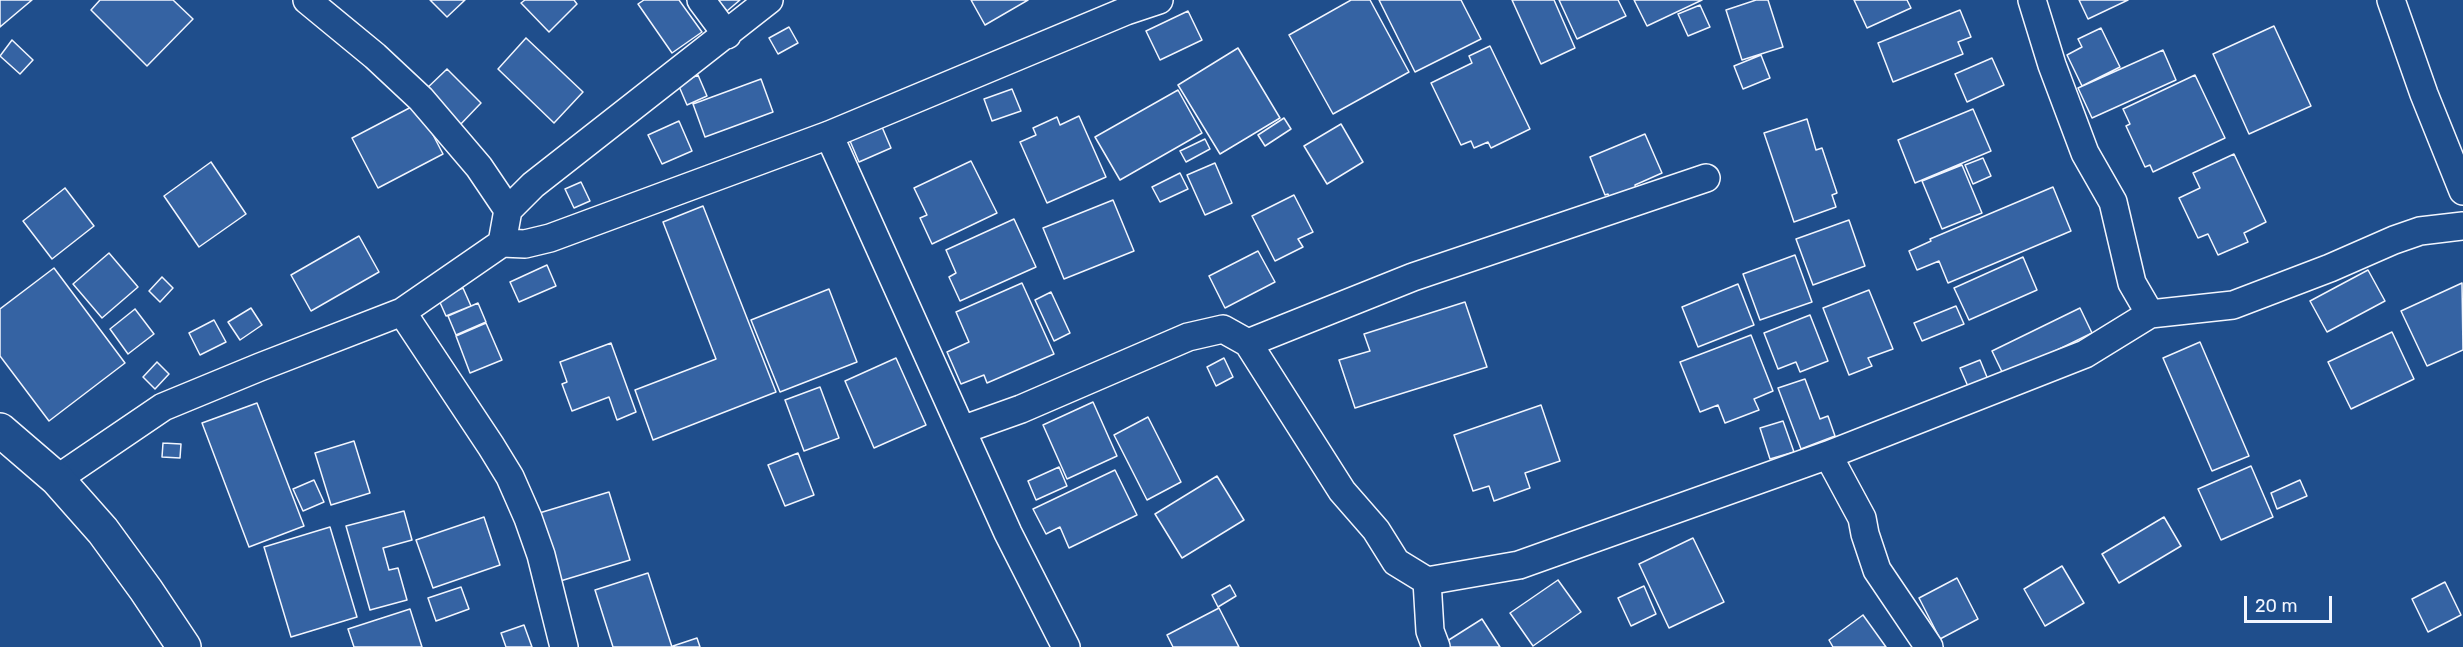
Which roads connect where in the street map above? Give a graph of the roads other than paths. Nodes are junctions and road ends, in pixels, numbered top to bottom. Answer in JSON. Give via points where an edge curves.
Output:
{"nodes":[{"id":1,"x":307,"y":0,"type":"edge"},
{"id":2,"x":701,"y":0,"type":"edge"},
{"id":3,"x":769,"y":0,"type":"edge"},
{"id":4,"x":1159,"y":0,"type":"edge"},
{"id":5,"x":2032,"y":0,"type":"edge"},
{"id":6,"x":2391,"y":0,"type":"edge"},
{"id":7,"x":727,"y":35,"type":"junction"},
{"id":8,"x":829,"y":135,"type":"junction"},
{"id":9,"x":1706,"y":178,"type":"dead end"},
{"id":10,"x":2463,"y":191,"type":"edge"},
{"id":11,"x":508,"y":210,"type":"junction"},
{"id":12,"x":2463,"y":226,"type":"edge"},
{"id":13,"x":502,"y":243,"type":"junction"},
{"id":14,"x":402,"y":312,"type":"junction"},
{"id":15,"x":2150,"y":314,"type":"junction"},
{"id":16,"x":1248,"y":343,"type":"junction"},
{"id":17,"x":0,"y":430,"type":"edge"},
{"id":18,"x":962,"y":430,"type":"junction"},
{"id":19,"x":1828,"y":455,"type":"junction"},
{"id":20,"x":57,"y":479,"type":"junction"},
{"id":21,"x":1427,"y":581,"type":"junction"},
{"id":22,"x":184,"y":647,"type":"edge"},
{"id":23,"x":564,"y":647,"type":"edge"},
{"id":24,"x":1066,"y":647,"type":"edge"},
{"id":25,"x":1436,"y":647,"type":"edge"},
{"id":26,"x":1929,"y":647,"type":"edge"}],
"edges":[{"from":1,"to":11,"type":"street","via":[[421,99],[479,167]]},
{"from":2,"to":7,"type":"street"},
{"from":3,"to":7,"type":"street"},
{"from":4,"to":8,"type":"street"},
{"from":5,"to":15,"type":"street","via":[[2085,153],[2113,202],[2132,283]]},
{"from":6,"to":10,"type":"street"},
{"from":7,"to":11,"type":"street","via":[[533,185]]},
{"from":8,"to":13,"type":"street","via":[[550,238],[525,244]]},
{"from":8,"to":18,"type":"street"},
{"from":9,"to":16,"type":"street","via":[[1413,278]]},
{"from":11,"to":13,"type":"street"},
{"from":12,"to":15,"type":"street","via":[[2420,231],[2233,305]]},
{"from":13,"to":14,"type":"street"},
{"from":14,"to":20,"type":"street","via":[[164,407]]},
{"from":14,"to":23,"type":"street","via":[[510,477],[541,555]]},
{"from":15,"to":19,"type":"street","via":[[2085,354]]},
{"from":16,"to":18,"type":"street","via":[[1223,329],[1188,337],[1021,409]]},
{"from":16,"to":21,"type":"street","via":[[1342,491],[1376,530],[1396,562]]},
{"from":17,"to":20,"type":"main road"},
{"from":18,"to":24,"type":"street","via":[[1008,533]]},
{"from":19,"to":21,"type":"street","via":[[1519,565]]},
{"from":19,"to":26,"type":"street","via":[[1862,518],[1877,570]]},
{"from":20,"to":22,"type":"main road","via":[[103,531]]},
{"from":21,"to":25,"type":"street","via":[[1430,631]]}]}
